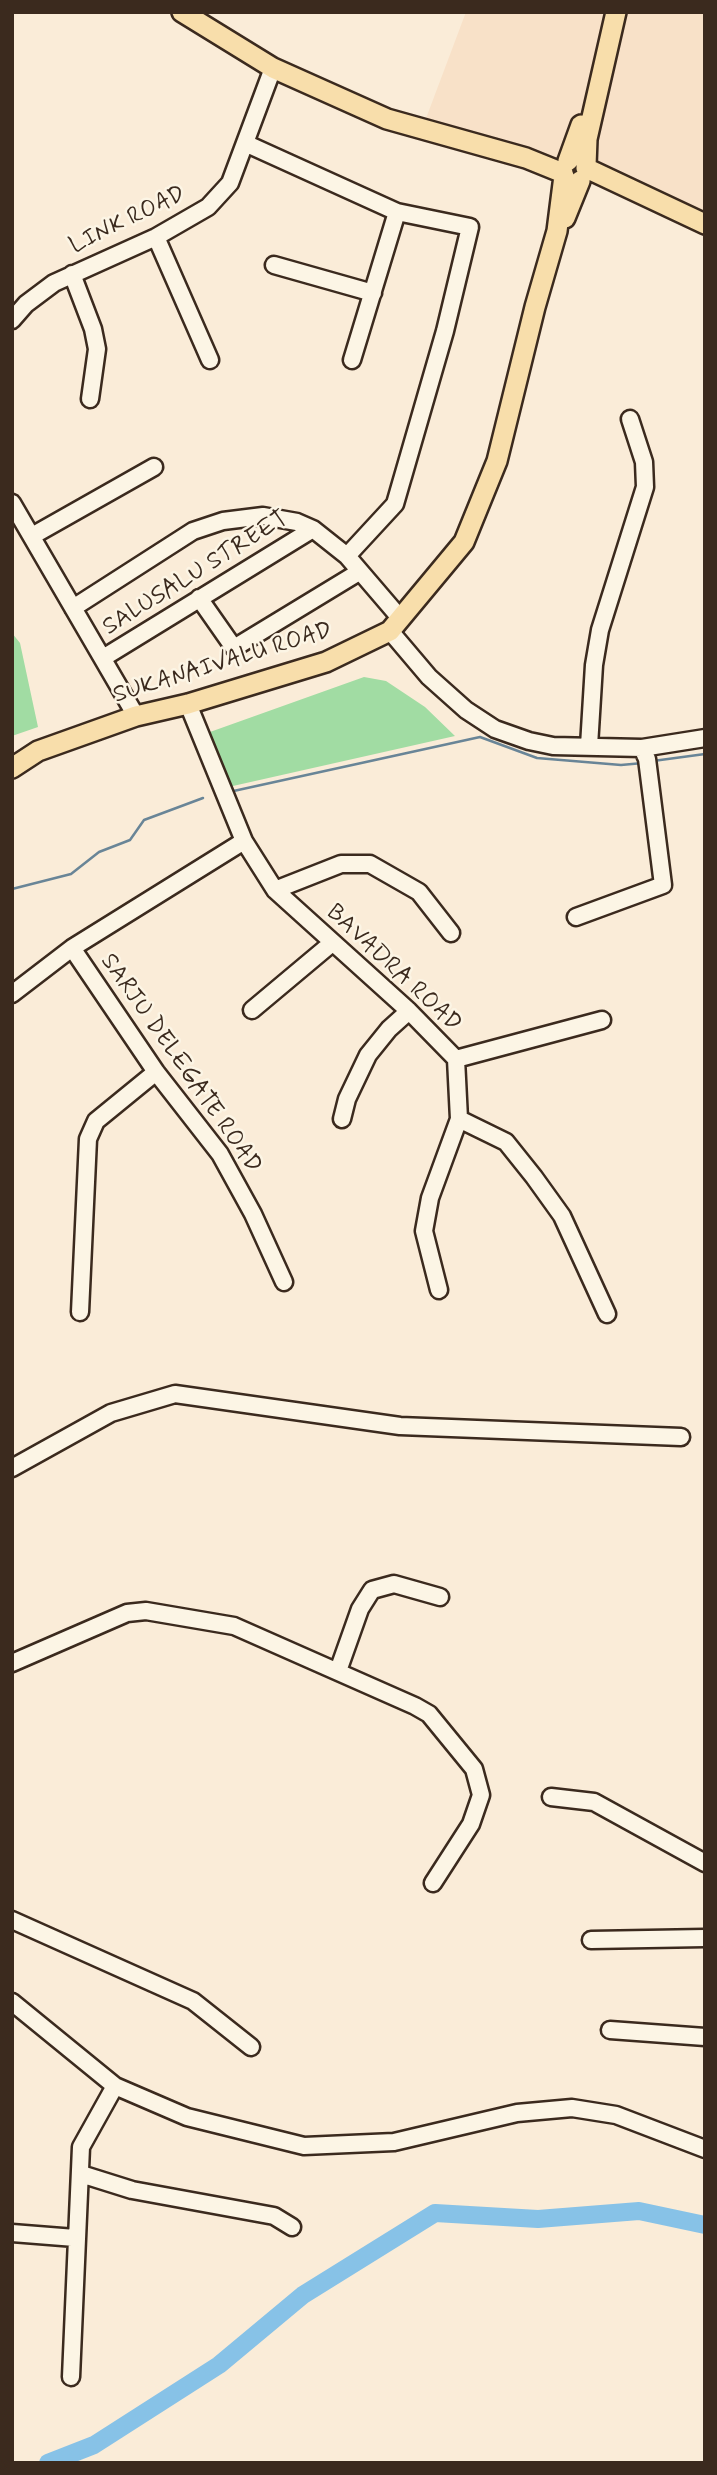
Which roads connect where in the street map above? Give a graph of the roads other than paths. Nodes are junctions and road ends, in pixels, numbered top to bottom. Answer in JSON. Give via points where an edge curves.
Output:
{"nodes":[{"id":1,"x":182,"y":12,"type":"edge"},
{"id":2,"x":616,"y":12,"type":"edge"},
{"id":3,"x":273,"y":68,"type":"junction"},
{"id":4,"x":247,"y":144,"type":"junction"},
{"id":5,"x":574,"y":171,"type":"junction"},
{"id":6,"x":397,"y":212,"type":"junction"},
{"id":7,"x":705,"y":225,"type":"edge"},
{"id":8,"x":156,"y":237,"type":"junction"},
{"id":9,"x":274,"y":265,"type":"dead end"},
{"id":10,"x":72,"y":274,"type":"junction"},
{"id":11,"x":373,"y":293,"type":"junction"},
{"id":12,"x":12,"y":320,"type":"edge"},
{"id":13,"x":209,"y":360,"type":"dead end"},
{"id":14,"x":352,"y":360,"type":"dead end"},
{"id":15,"x":90,"y":399,"type":"dead end"},
{"id":16,"x":630,"y":419,"type":"dead end"},
{"id":17,"x":154,"y":467,"type":"dead end"},
{"id":18,"x":12,"y":503,"type":"edge"},
{"id":19,"x":313,"y":529,"type":"junction"},
{"id":20,"x":32,"y":536,"type":"junction"},
{"id":21,"x":347,"y":556,"type":"junction"},
{"id":22,"x":359,"y":572,"type":"junction"},
{"id":23,"x":200,"y":598,"type":"junction"},
{"id":24,"x":73,"y":608,"type":"junction"},
{"id":25,"x":395,"y":625,"type":"junction"},
{"id":26,"x":103,"y":658,"type":"junction"},
{"id":27,"x":188,"y":704,"type":"junction"},
{"id":28,"x":136,"y":716,"type":"junction"},
{"id":29,"x":705,"y":738,"type":"edge"},
{"id":30,"x":589,"y":746,"type":"junction"},
{"id":31,"x":646,"y":759,"type":"junction"},
{"id":32,"x":12,"y":768,"type":"edge"},
{"id":33,"x":244,"y":841,"type":"junction"},
{"id":34,"x":275,"y":890,"type":"junction"},
{"id":35,"x":576,"y":917,"type":"dead end"},
{"id":36,"x":451,"y":933,"type":"dead end"},
{"id":37,"x":332,"y":943,"type":"junction"},
{"id":38,"x":72,"y":948,"type":"junction"},
{"id":39,"x":12,"y":994,"type":"edge"},
{"id":40,"x":252,"y":1010,"type":"dead end"},
{"id":41,"x":409,"y":1012,"type":"junction"},
{"id":42,"x":602,"y":1020,"type":"dead end"},
{"id":43,"x":456,"y":1059,"type":"junction"},
{"id":44,"x":156,"y":1072,"type":"junction"},
{"id":45,"x":342,"y":1119,"type":"dead end"},
{"id":46,"x":459,"y":1119,"type":"junction"},
{"id":47,"x":284,"y":1282,"type":"dead end"},
{"id":48,"x":439,"y":1290,"type":"dead end"},
{"id":49,"x":80,"y":1312,"type":"dead end"},
{"id":50,"x":607,"y":1314,"type":"dead end"},
{"id":51,"x":681,"y":1437,"type":"dead end"},
{"id":52,"x":12,"y":1468,"type":"edge"},
{"id":53,"x":440,"y":1597,"type":"dead end"},
{"id":54,"x":12,"y":1663,"type":"edge"},
{"id":55,"x":338,"y":1671,"type":"junction"},
{"id":56,"x":551,"y":1797,"type":"dead end"},
{"id":57,"x":705,"y":1863,"type":"edge"},
{"id":58,"x":433,"y":1883,"type":"dead end"},
{"id":59,"x":12,"y":1920,"type":"edge"},
{"id":60,"x":705,"y":1938,"type":"edge"},
{"id":61,"x":591,"y":1940,"type":"dead end"},
{"id":62,"x":12,"y":2002,"type":"edge"},
{"id":63,"x":610,"y":2030,"type":"dead end"},
{"id":64,"x":705,"y":2038,"type":"edge"},
{"id":65,"x":251,"y":2047,"type":"dead end"},
{"id":66,"x":115,"y":2087,"type":"junction"},
{"id":67,"x":705,"y":2149,"type":"edge"},
{"id":68,"x":81,"y":2174,"type":"junction"},
{"id":69,"x":292,"y":2227,"type":"dead end"},
{"id":70,"x":12,"y":2233,"type":"edge"},
{"id":71,"x":75,"y":2238,"type":"junction"},
{"id":72,"x":71,"y":2377,"type":"dead end"}],
"edges":[{"from":1,"to":3,"type":"main road"},
{"from":2,"to":5,"type":"main road","name":"SUKANAIVALU ROAD"},
{"from":3,"to":4,"type":"street","name":"LINK ROAD"},
{"from":3,"to":5,"type":"main road","via":[[387,119]]},
{"from":4,"to":6,"type":"street"},
{"from":4,"to":8,"type":"street","name":"LINK ROAD","via":[[230,183],[208,207]]},
{"from":5,"to":7,"type":"main road"},
{"from":5,"to":25,"type":"main road","name":"SUKANAIVALU ROAD","via":[[497,461],[464,542]]},
{"from":6,"to":11,"type":"street"},
{"from":6,"to":21,"type":"street","via":[[470,227],[395,504]]},
{"from":8,"to":10,"type":"street","name":"LINK ROAD"},
{"from":8,"to":13,"type":"street"},
{"from":9,"to":11,"type":"street"},
{"from":10,"to":12,"type":"street","name":"LINK ROAD","via":[[35,297]]},
{"from":10,"to":15,"type":"street","via":[[97,349]]},
{"from":11,"to":14,"type":"street"},
{"from":16,"to":30,"type":"street","via":[[644,462],[645,487],[600,630]]},
{"from":17,"to":20,"type":"street"},
{"from":18,"to":20,"type":"street"},
{"from":19,"to":21,"type":"street"},
{"from":19,"to":23,"type":"street","name":"SALUSALU STREET"},
{"from":19,"to":24,"type":"street","via":[[263,516],[223,521],[194,531]]},
{"from":20,"to":24,"type":"street"},
{"from":21,"to":22,"type":"street"},
{"from":22,"to":23,"type":"street","via":[[232,648]]},
{"from":22,"to":25,"type":"street"},
{"from":23,"to":26,"type":"street","name":"SALUSALU STREET"},
{"from":24,"to":26,"type":"street"},
{"from":25,"to":27,"type":"main road","name":"SUKANAIVALU ROAD","via":[[326,662]]},
{"from":25,"to":30,"type":"street","via":[[429,677],[495,729],[553,746]]},
{"from":26,"to":28,"type":"street"},
{"from":27,"to":28,"type":"main road","name":"SUKANAIVALU ROAD"},
{"from":27,"to":33,"type":"street","name":"BAVADRA ROAD"},
{"from":28,"to":32,"type":"main road","name":"SUKANAIVALU ROAD","via":[[38,751]]},
{"from":29,"to":31,"type":"street"},
{"from":30,"to":31,"type":"street"},
{"from":31,"to":35,"type":"street","via":[[663,885]]},
{"from":33,"to":34,"type":"street","name":"BAVADRA ROAD"},
{"from":33,"to":38,"type":"street"},
{"from":34,"to":36,"type":"street","via":[[341,864],[370,864],[419,892]]},
{"from":34,"to":37,"type":"street","name":"BAVADRA ROAD"},
{"from":37,"to":40,"type":"street"},
{"from":37,"to":41,"type":"street","name":"BAVADRA ROAD"},
{"from":38,"to":39,"type":"street"},
{"from":38,"to":44,"type":"street","name":"SARJU DELEGATE ROAD"},
{"from":41,"to":43,"type":"street","name":"BAVADRA ROAD"},
{"from":41,"to":45,"type":"street","via":[[368,1055]]},
{"from":42,"to":43,"type":"street"},
{"from":43,"to":46,"type":"street","name":"BAVADRA ROAD"},
{"from":44,"to":47,"type":"street","name":"SARJU DELEGATE ROAD","via":[[220,1154]]},
{"from":44,"to":49,"type":"street","via":[[96,1121],[88,1139]]},
{"from":46,"to":48,"type":"street","name":"BAVADRA ROAD","via":[[430,1198],[424,1231]]},
{"from":46,"to":50,"type":"street","via":[[506,1142],[534,1177],[562,1216]]},
{"from":51,"to":52,"type":"street","via":[[400,1426],[175,1394],[111,1413]]},
{"from":53,"to":55,"type":"street","via":[[394,1584],[372,1590],[360,1609]]},
{"from":54,"to":55,"type":"street","via":[[127,1613],[146,1611],[234,1626]]},
{"from":55,"to":58,"type":"street","via":[[429,1714],[474,1769],[480,1783],[479,1807]]},
{"from":56,"to":57,"type":"street","via":[[594,1802]]},
{"from":59,"to":65,"type":"street","via":[[193,2001]]},
{"from":60,"to":61,"type":"street"},
{"from":62,"to":66,"type":"street"},
{"from":63,"to":64,"type":"street"},
{"from":66,"to":67,"type":"street","via":[[187,2117],[304,2146],[394,2142],[517,2113],[572,2108],[616,2115]]},
{"from":66,"to":68,"type":"street","via":[[81,2147]]},
{"from":68,"to":69,"type":"street","via":[[132,2190],[274,2216]]},
{"from":68,"to":71,"type":"street"},
{"from":70,"to":71,"type":"street"},
{"from":71,"to":72,"type":"street"}]}
